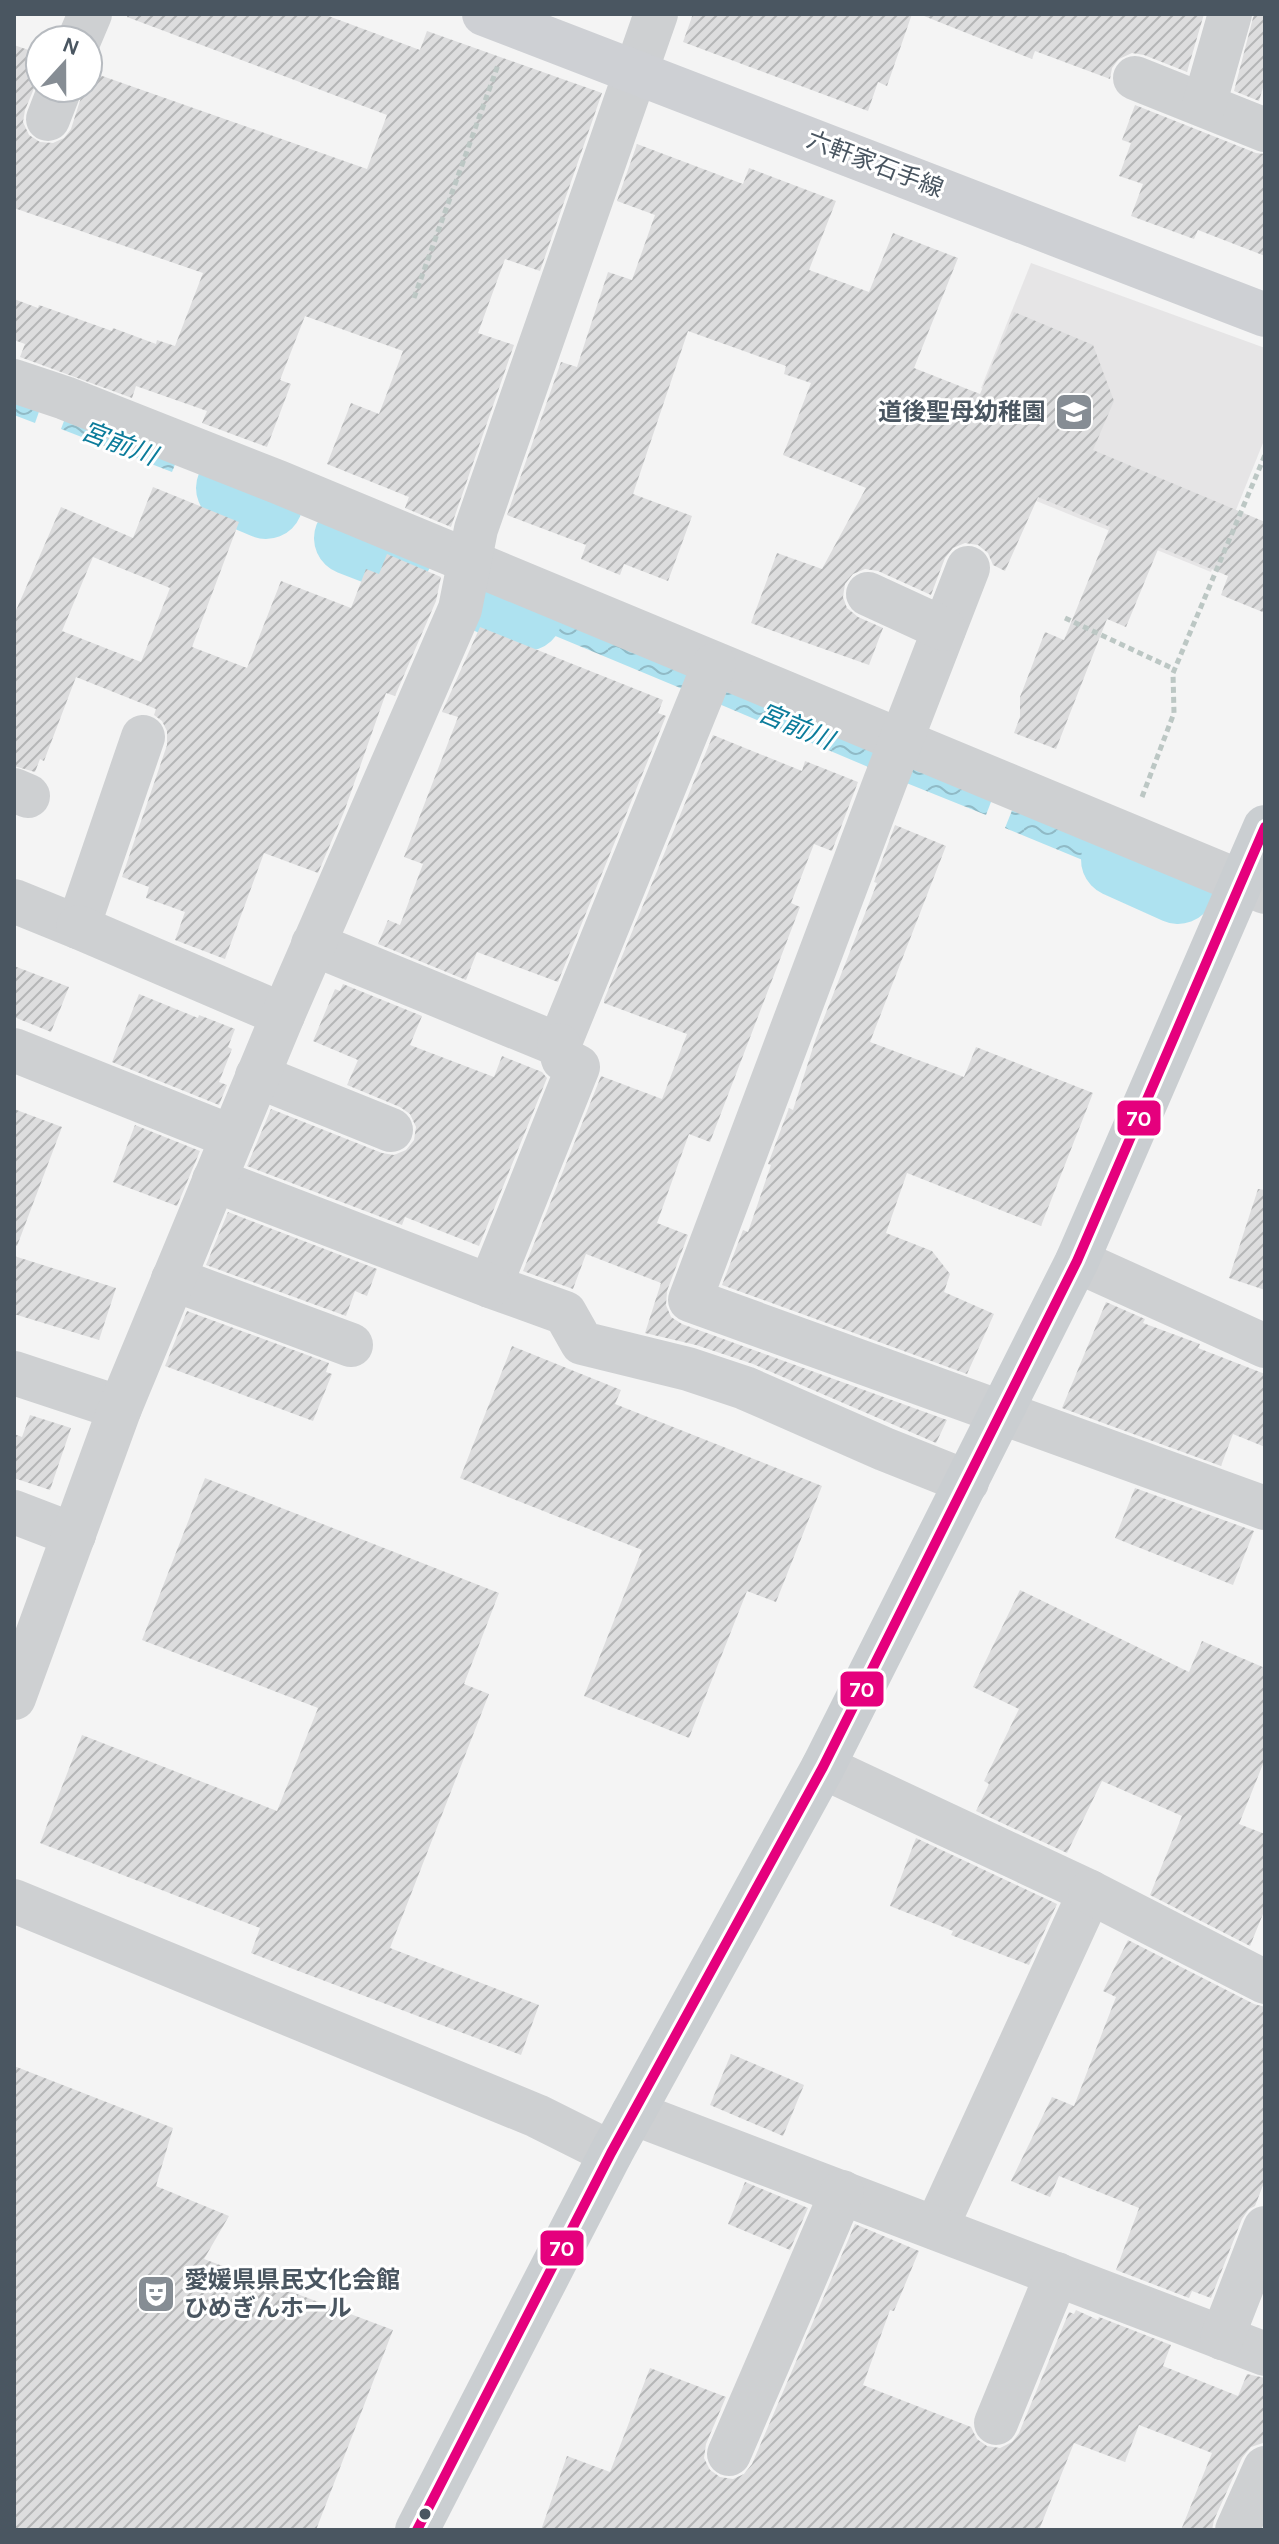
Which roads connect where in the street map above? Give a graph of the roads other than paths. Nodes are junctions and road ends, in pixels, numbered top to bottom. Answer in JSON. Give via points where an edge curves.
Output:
{"nodes":[{"id":1,"x":656,"y":14,"type":"edge"},
{"id":2,"x":1230,"y":14,"type":"edge"},
{"id":3,"x":498,"y":20,"type":"edge"},
{"id":4,"x":638,"y":72,"type":"junction"},
{"id":5,"x":1135,"y":78,"type":"dead end"},
{"id":6,"x":1204,"y":105,"type":"junction"},
{"id":7,"x":1265,"y":129,"type":"edge"},
{"id":8,"x":1265,"y":315,"type":"edge"},
{"id":9,"x":14,"y":381,"type":"edge"},
{"id":10,"x":470,"y":565,"type":"junction"},
{"id":11,"x":968,"y":568,"type":"dead end"},
{"id":12,"x":868,"y":594,"type":"dead end"},
{"id":13,"x":944,"y":629,"type":"junction"},
{"id":14,"x":714,"y":665,"type":"junction"},
{"id":15,"x":143,"y":737,"type":"dead end"},
{"id":16,"x":900,"y":741,"type":"junction"},
{"id":17,"x":1265,"y":827,"type":"edge"},
{"id":18,"x":1254,"y":888,"type":"edge"},
{"id":19,"x":14,"y":901,"type":"edge"},
{"id":20,"x":78,"y":927,"type":"junction"},
{"id":21,"x":313,"y":944,"type":"junction"},
{"id":22,"x":283,"y":1015,"type":"junction"},
{"id":23,"x":559,"y":1045,"type":"junction"},
{"id":24,"x":14,"y":1050,"type":"edge"},
{"id":25,"x":257,"y":1076,"type":"junction"},
{"id":26,"x":391,"y":1130,"type":"dead end"},
{"id":27,"x":232,"y":1137,"type":"junction"},
{"id":28,"x":214,"y":1180,"type":"junction"},
{"id":29,"x":1077,"y":1261,"type":"junction"},
{"id":30,"x":173,"y":1279,"type":"junction"},
{"id":31,"x":490,"y":1286,"type":"junction"},
{"id":32,"x":351,"y":1345,"type":"dead end"},
{"id":33,"x":1265,"y":1346,"type":"edge"},
{"id":34,"x":14,"y":1373,"type":"edge"},
{"id":35,"x":120,"y":1408,"type":"junction"},
{"id":36,"x":1001,"y":1411,"type":"junction"},
{"id":37,"x":967,"y":1482,"type":"junction"},
{"id":38,"x":1265,"y":1508,"type":"edge"},
{"id":39,"x":14,"y":1512,"type":"edge"},
{"id":40,"x":74,"y":1535,"type":"junction"},
{"id":41,"x":14,"y":1698,"type":"edge"},
{"id":42,"x":823,"y":1767,"type":"junction"},
{"id":43,"x":1090,"y":1892,"type":"junction"},
{"id":44,"x":14,"y":1901,"type":"edge"},
{"id":45,"x":1265,"y":1982,"type":"edge"},
{"id":46,"x":633,"y":2113,"type":"junction"},
{"id":47,"x":611,"y":2153,"type":"junction"},
{"id":48,"x":842,"y":2192,"type":"junction"},
{"id":49,"x":936,"y":2228,"type":"junction"},
{"id":50,"x":1265,"y":2228,"type":"edge"},
{"id":51,"x":1057,"y":2274,"type":"junction"},
{"id":52,"x":1222,"y":2338,"type":"junction"},
{"id":53,"x":1265,"y":2354,"type":"edge"},
{"id":54,"x":996,"y":2423,"type":"dead end"},
{"id":55,"x":729,"y":2454,"type":"dead end"},
{"id":56,"x":1265,"y":2468,"type":"edge"},
{"id":57,"x":417,"y":2530,"type":"edge"},
{"id":58,"x":1237,"y":2530,"type":"edge"}],
"edges":[{"from":1,"to":4,"type":"street"},
{"from":2,"to":6,"type":"street"},
{"from":3,"to":4,"type":"main road","name":"六軒家石手線"},
{"from":4,"to":8,"type":"main road","name":"六軒家石手線"},
{"from":4,"to":10,"type":"street","via":[[476,529]]},
{"from":5,"to":6,"type":"street"},
{"from":6,"to":7,"type":"street"},
{"from":9,"to":10,"type":"street","via":[[249,471]]},
{"from":10,"to":14,"type":"street"},
{"from":10,"to":21,"type":"street","via":[[460,609]]},
{"from":11,"to":13,"type":"street"},
{"from":12,"to":13,"type":"street"},
{"from":13,"to":16,"type":"street"},
{"from":14,"to":16,"type":"street"},
{"from":14,"to":23,"type":"street"},
{"from":15,"to":20,"type":"street"},
{"from":16,"to":18,"type":"street"},
{"from":16,"to":36,"type":"street","via":[[690,1300]]},
{"from":17,"to":18,"type":"main road"},
{"from":18,"to":29,"type":"main road"},
{"from":19,"to":20,"type":"street"},
{"from":20,"to":22,"type":"street"},
{"from":21,"to":22,"type":"street"},
{"from":21,"to":23,"type":"street"},
{"from":22,"to":25,"type":"street"},
{"from":23,"to":31,"type":"street","via":[[563,1059],[578,1067]]},
{"from":24,"to":27,"type":"street"},
{"from":25,"to":26,"type":"street"},
{"from":25,"to":27,"type":"street"},
{"from":27,"to":28,"type":"street"},
{"from":28,"to":30,"type":"street"},
{"from":28,"to":31,"type":"street"},
{"from":29,"to":33,"type":"street"},
{"from":29,"to":36,"type":"main road"},
{"from":30,"to":32,"type":"street"},
{"from":30,"to":35,"type":"street"},
{"from":31,"to":37,"type":"street","via":[[565,1313],[582,1343],[745,1388]]},
{"from":34,"to":35,"type":"street"},
{"from":35,"to":40,"type":"street"},
{"from":36,"to":37,"type":"main road"},
{"from":36,"to":38,"type":"street"},
{"from":37,"to":42,"type":"main road"},
{"from":39,"to":40,"type":"street"},
{"from":40,"to":41,"type":"street"},
{"from":42,"to":43,"type":"street"},
{"from":42,"to":46,"type":"main road"},
{"from":43,"to":45,"type":"street"},
{"from":43,"to":49,"type":"street"},
{"from":44,"to":47,"type":"street","via":[[537,2116]]},
{"from":46,"to":47,"type":"main road"},
{"from":46,"to":48,"type":"street"},
{"from":47,"to":57,"type":"main road"},
{"from":48,"to":49,"type":"street"},
{"from":48,"to":55,"type":"street"},
{"from":49,"to":51,"type":"street"},
{"from":50,"to":52,"type":"street"},
{"from":51,"to":52,"type":"street"},
{"from":51,"to":54,"type":"street"},
{"from":52,"to":53,"type":"street"},
{"from":56,"to":58,"type":"street"}]}
